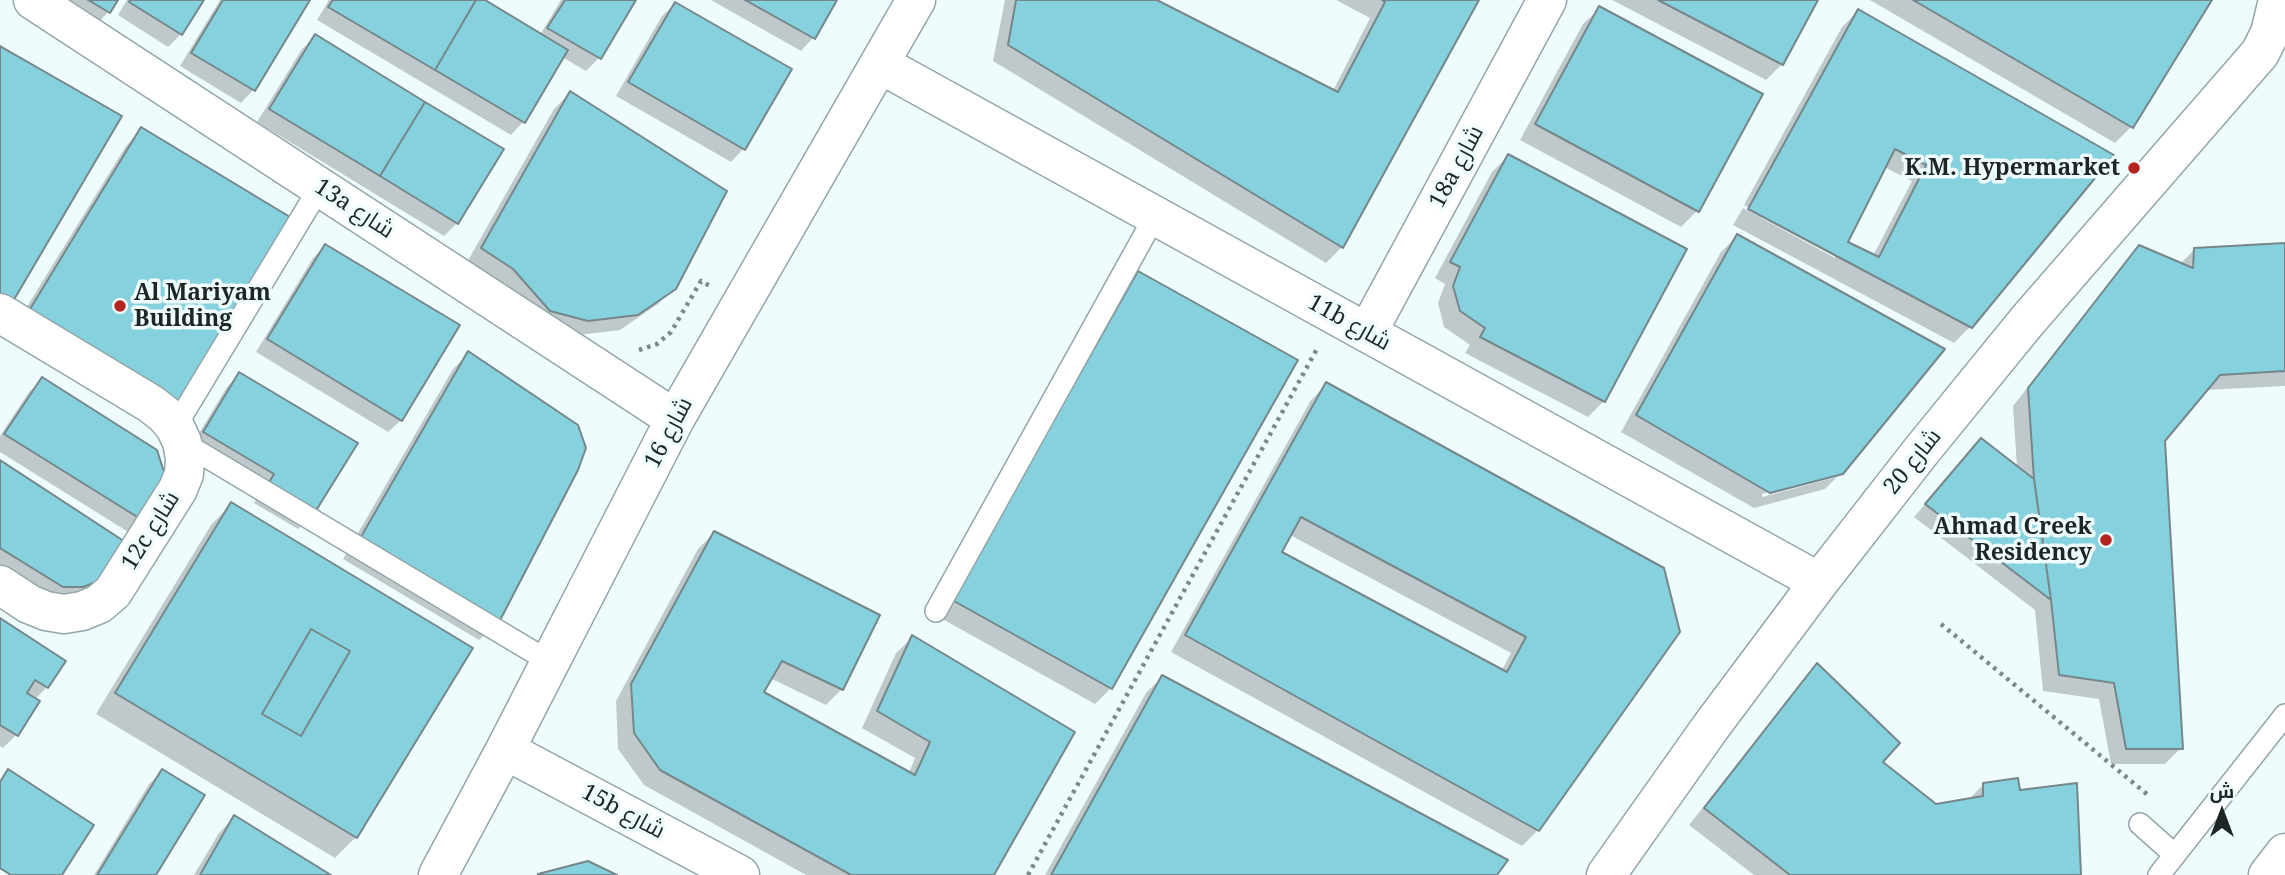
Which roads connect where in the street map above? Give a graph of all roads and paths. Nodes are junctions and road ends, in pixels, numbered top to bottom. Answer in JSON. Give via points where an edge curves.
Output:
{"nodes":[{"id":1,"x":33,"y":0,"type":"edge"},
{"id":2,"x":916,"y":0,"type":"edge"},
{"id":3,"x":1547,"y":0,"type":"edge"},
{"id":4,"x":2278,"y":0,"type":"edge"},
{"id":5,"x":880,"y":64,"type":"junction"},
{"id":6,"x":320,"y":187,"type":"junction"},
{"id":7,"x":1155,"y":216,"type":"junction"},
{"id":8,"x":742,"y":302,"type":"junction"},
{"id":9,"x":0,"y":313,"type":"edge"},
{"id":10,"x":1351,"y":324,"type":"junction"},
{"id":11,"x":631,"y":351,"type":"dead end"},
{"id":12,"x":675,"y":419,"type":"junction"},
{"id":13,"x":178,"y":435,"type":"junction"},
{"id":14,"x":1819,"y":582,"type":"junction"},
{"id":15,"x":0,"y":585,"type":"edge"},
{"id":16,"x":936,"y":611,"type":"dead end"},
{"id":17,"x":1941,"y":624,"type":"dead end"},
{"id":18,"x":550,"y":662,"type":"junction"},
{"id":19,"x":2285,"y":715,"type":"edge"},
{"id":20,"x":505,"y":750,"type":"junction"},
{"id":21,"x":2140,"y":824,"type":"dead end"},
{"id":22,"x":2193,"y":832,"type":"junction"},
{"id":23,"x":2285,"y":853,"type":"edge"},
{"id":24,"x":2175,"y":855,"type":"junction"},
{"id":25,"x":439,"y":875,"type":"edge"},
{"id":26,"x":740,"y":875,"type":"edge"},
{"id":27,"x":1028,"y":875,"type":"edge"},
{"id":28,"x":1606,"y":875,"type":"edge"},
{"id":29,"x":2159,"y":875,"type":"edge"},
{"id":30,"x":2268,"y":875,"type":"edge"}],
"edges":[{"from":1,"to":6,"type":"street","name":"13a شارع"},
{"from":2,"to":5,"type":"street","name":"شارع 16"},
{"from":3,"to":10,"type":"street","name":"18a شارع"},
{"from":4,"to":14,"type":"street","name":"شارع 20","via":[[2270,33],[2246,71],[2028,320]]},
{"from":5,"to":7,"type":"street","name":"11b شارع"},
{"from":5,"to":8,"type":"street","name":"شارع 16"},
{"from":6,"to":12,"type":"street","name":"13a شارع"},
{"from":6,"to":13,"type":"lane"},
{"from":7,"to":10,"type":"street","name":"11b شارع"},
{"from":7,"to":16,"type":"lane"},
{"from":8,"to":11,"type":"path","via":[[701,281],[671,332],[657,344]]},
{"from":8,"to":12,"type":"street","name":"شارع 16"},
{"from":9,"to":13,"type":"street","via":[[151,404]]},
{"from":10,"to":14,"type":"street","name":"11b شارع"},
{"from":10,"to":27,"type":"path"},
{"from":12,"to":18,"type":"street","name":"شارع 16"},
{"from":13,"to":15,"type":"street","name":"12c شارع","via":[[185,466],[178,489],[113,592],[99,604],[64,614],[46,611]]},
{"from":13,"to":18,"type":"lane"},
{"from":14,"to":28,"type":"street","name":"شارع 20"},
{"from":17,"to":22,"type":"path"},
{"from":18,"to":20,"type":"street","name":"شارع 16"},
{"from":19,"to":22,"type":"lane"},
{"from":20,"to":25,"type":"street","name":"شارع 16"},
{"from":20,"to":26,"type":"street","name":"15b شارع"},
{"from":21,"to":24,"type":"lane"},
{"from":22,"to":24,"type":"lane"},
{"from":23,"to":30,"type":"street"},
{"from":24,"to":29,"type":"lane"}]}
